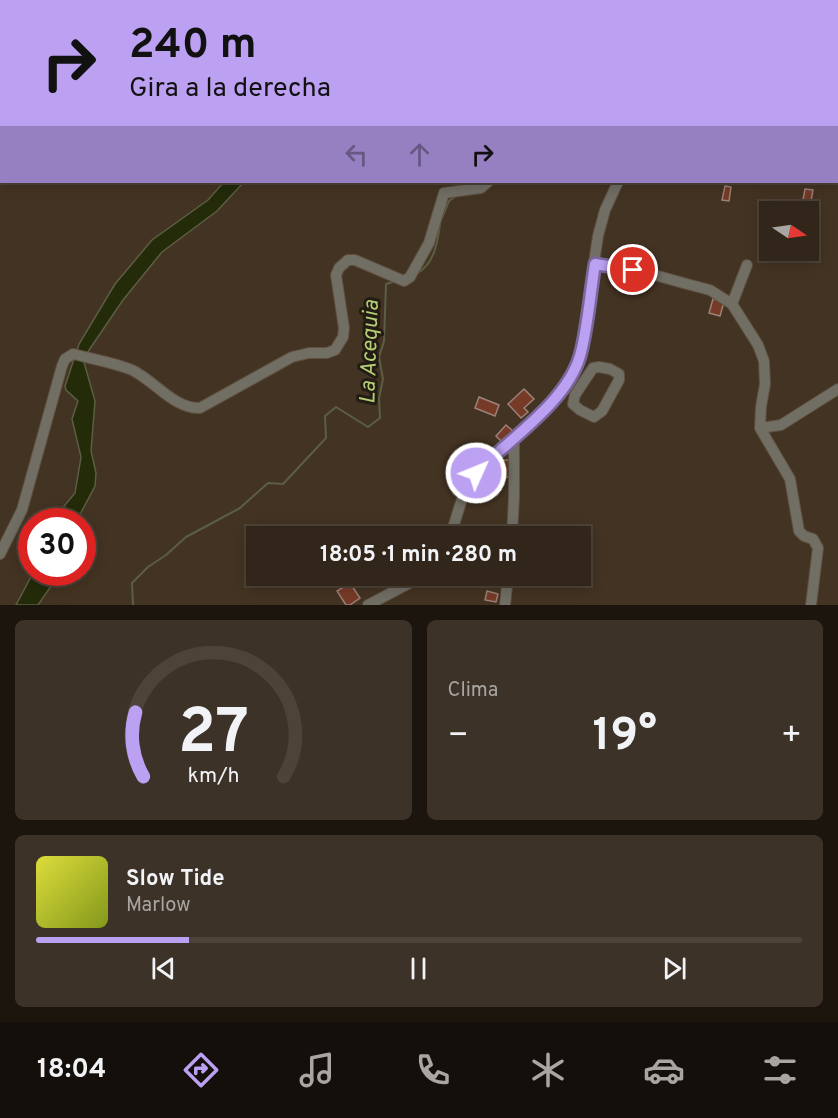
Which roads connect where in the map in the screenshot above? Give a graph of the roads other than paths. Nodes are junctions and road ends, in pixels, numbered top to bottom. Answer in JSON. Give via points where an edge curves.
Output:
{"nodes":[{"id":1,"x":487,"y":183,"type":"edge"},
{"id":2,"x":618,"y":183,"type":"edge"},
{"id":3,"x":595,"y":264,"type":"junction"},
{"id":4,"x":747,"y":264,"type":"dead end"},
{"id":5,"x":732,"y":304,"type":"junction"},
{"id":6,"x":569,"y":380,"type":"junction"},
{"id":7,"x":580,"y":387,"type":"junction"},
{"id":8,"x":838,"y":389,"type":"edge"},
{"id":9,"x":760,"y":428,"type":"junction"},
{"id":10,"x":513,"y":437,"type":"junction"},
{"id":11,"x":454,"y":526,"type":"edge"},
{"id":12,"x":513,"y":526,"type":"edge"},
{"id":13,"x":0,"y":554,"type":"edge"},
{"id":14,"x":404,"y":586,"type":"edge"},
{"id":15,"x":507,"y":586,"type":"edge"},
{"id":16,"x":368,"y":605,"type":"edge"},
{"id":17,"x":505,"y":605,"type":"edge"},
{"id":18,"x":811,"y":605,"type":"edge"}],
"edges":[{"from":1,"to":13,"type":"street","via":[[481,188],[444,193],[429,243],[404,281],[355,260],[343,263],[336,274],[344,328],[335,350],[292,357],[200,408],[186,407],[132,371],[73,354],[65,359],[22,510]]},
{"from":2,"to":3,"type":"street","via":[[605,210]]},
{"from":3,"to":5,"type":"street","via":[[711,290]]},
{"from":3,"to":6,"type":"street","via":[[579,356]]},
{"from":4,"to":5,"type":"street"},
{"from":5,"to":9,"type":"street","via":[[764,362]]},
{"from":6,"to":7,"type":"street"},
{"from":6,"to":10,"type":"street","via":[[551,404]]},
{"from":7,"to":7,"type":"street","via":[[593,368],[619,374],[602,411],[594,417],[573,404]]},
{"from":8,"to":9,"type":"street","via":[[781,425]]},
{"from":9,"to":18,"type":"street","via":[[789,478],[799,531],[813,539],[818,548]]},
{"from":10,"to":11,"type":"street","via":[[467,486]]},
{"from":10,"to":12,"type":"street"},
{"from":14,"to":16,"type":"street"},
{"from":15,"to":17,"type":"street"}]}
